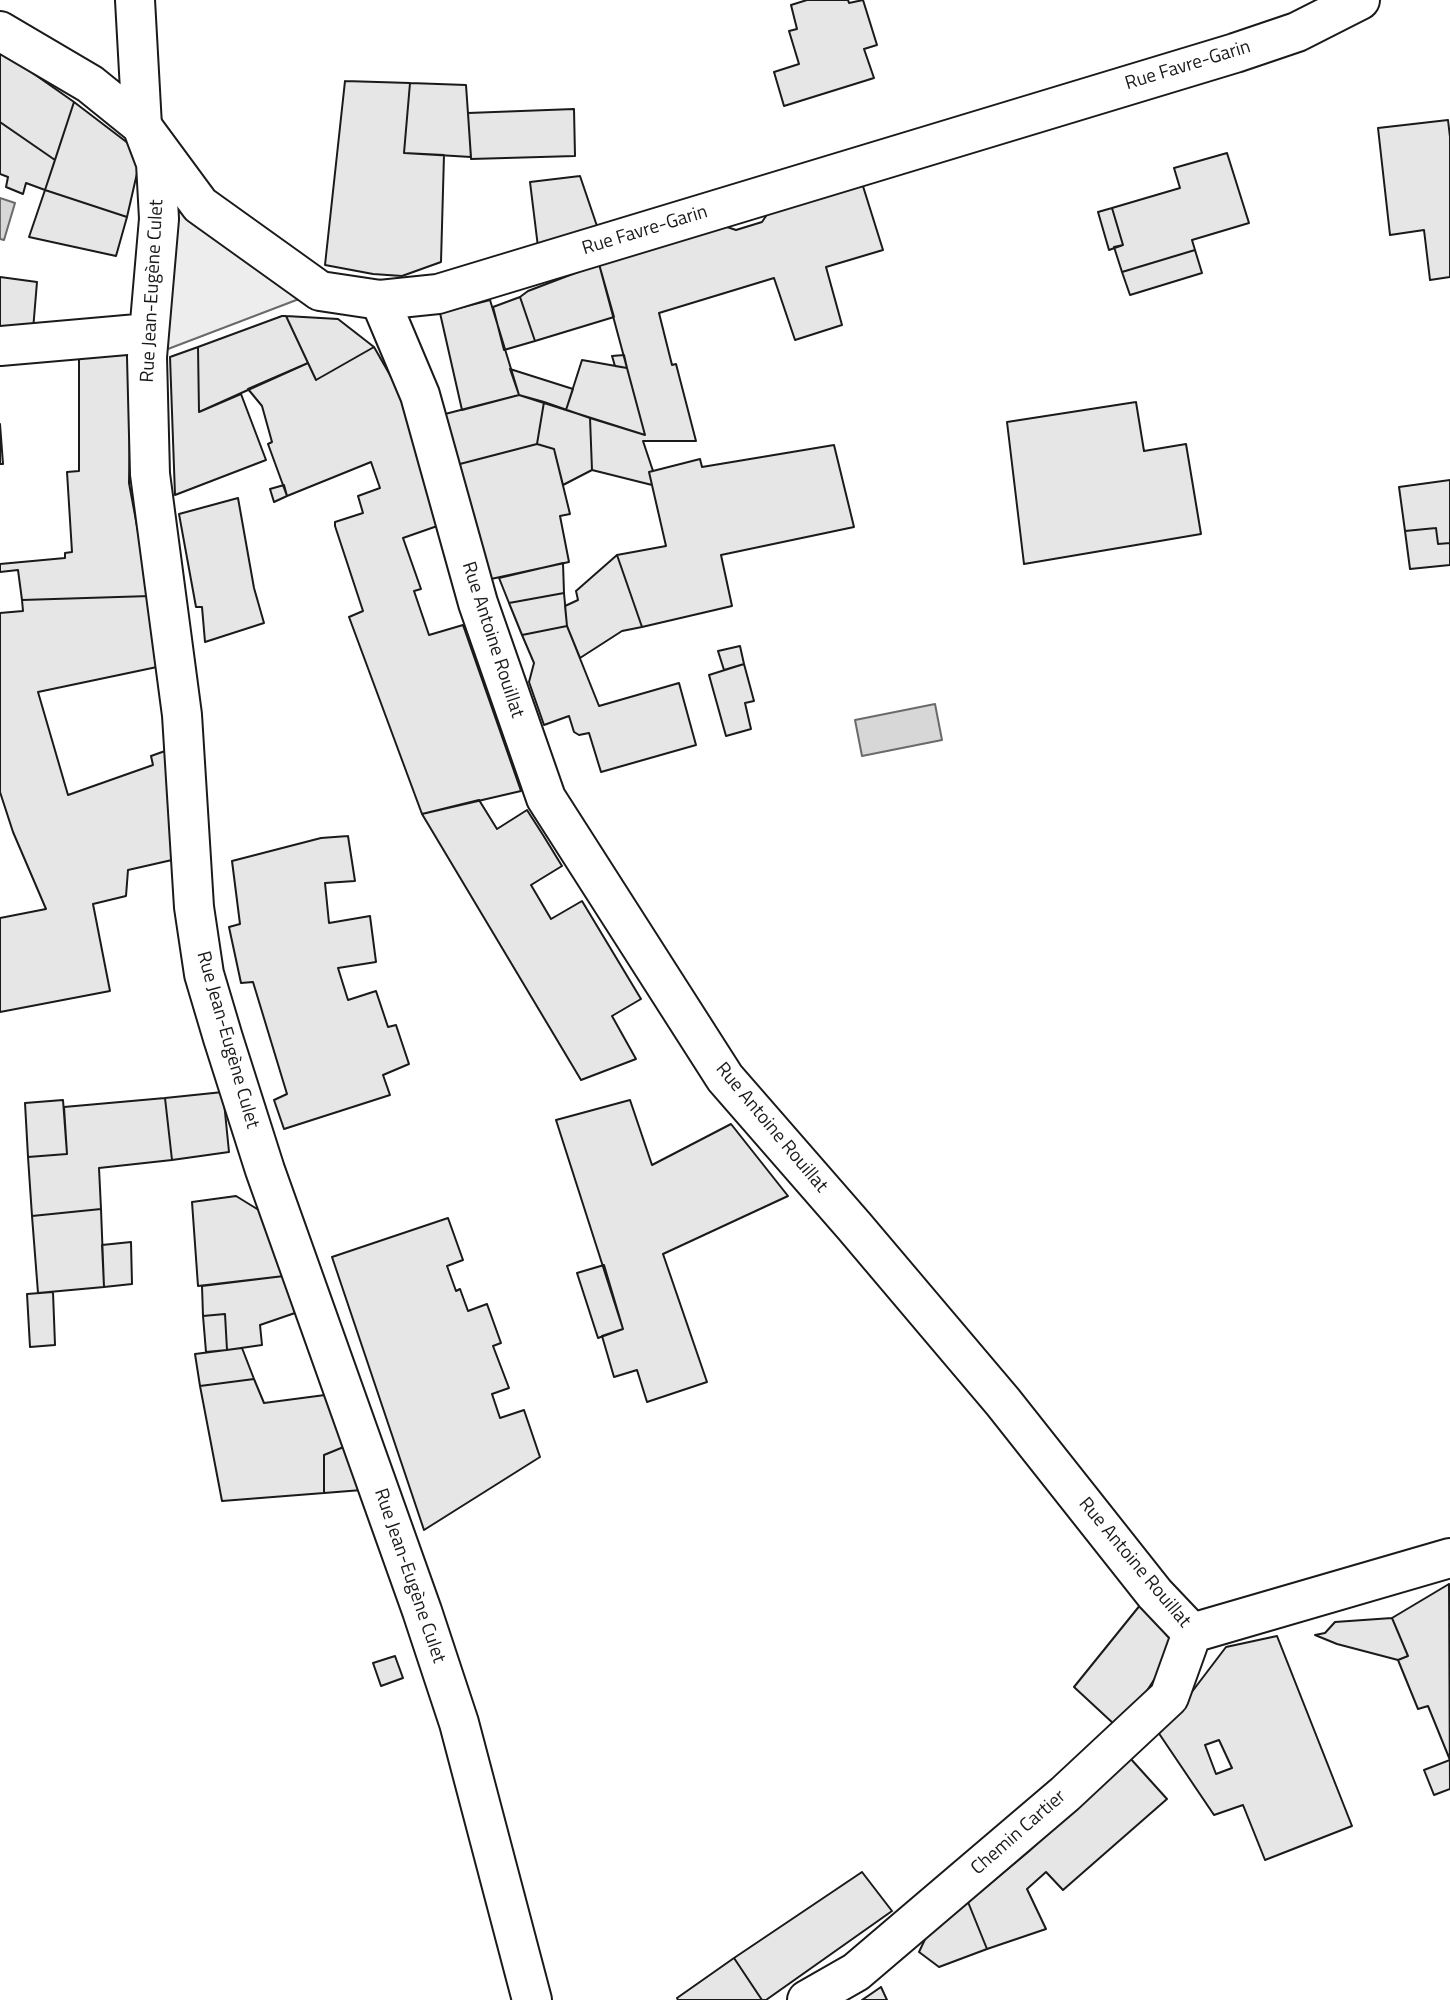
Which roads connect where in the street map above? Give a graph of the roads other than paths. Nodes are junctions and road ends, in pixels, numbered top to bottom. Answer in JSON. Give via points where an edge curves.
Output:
{"nodes":[{"id":1,"x":135,"y":0,"type":"edge"},
{"id":2,"x":1360,"y":0,"type":"edge"},
{"id":3,"x":0,"y":31,"type":"edge"},
{"id":4,"x":142,"y":126,"type":"junction"},
{"id":5,"x":380,"y":300,"type":"junction"},
{"id":6,"x":149,"y":333,"type":"junction"},
{"id":7,"x":0,"y":346,"type":"edge"},
{"id":8,"x":1450,"y":1558,"type":"edge"},
{"id":9,"x":1192,"y":1633,"type":"junction"},
{"id":10,"x":532,"y":2000,"type":"edge"},
{"id":11,"x":807,"y":2000,"type":"edge"}],
"edges":[{"from":1,"to":4,"type":"street","name":"Rue Jean-Eugène Culet"},
{"from":2,"to":5,"type":"street","name":"Rue Favre-Garin","via":[[1297,32],[1235,53],[438,294]]},
{"from":3,"to":4,"type":"street","name":"Rue Favre-Garin","via":[[90,84]]},
{"from":4,"to":5,"type":"street","name":"Rue Favre-Garin","via":[[200,205],[320,291]]},
{"from":4,"to":6,"type":"street","name":"Rue Jean-Eugène Culet","via":[[156,163],[159,219]]},
{"from":5,"to":9,"type":"street","name":"Rue Antoine Rouillat","via":[[420,395],[478,603],[546,798],[725,1078],[1003,1402]]},
{"from":6,"to":7,"type":"street"},
{"from":6,"to":10,"type":"street","name":"Rue Jean-Eugène Culet","via":[[150,474],[182,715],[194,907],[204,974],[265,1170],[459,1723]]},
{"from":8,"to":9,"type":"street","name":"Rue Antoine Rouillat"},
{"from":9,"to":11,"type":"street","name":"Chemin Cartier","via":[[1169,1698],[1065,1794],[856,1972]]}]}
